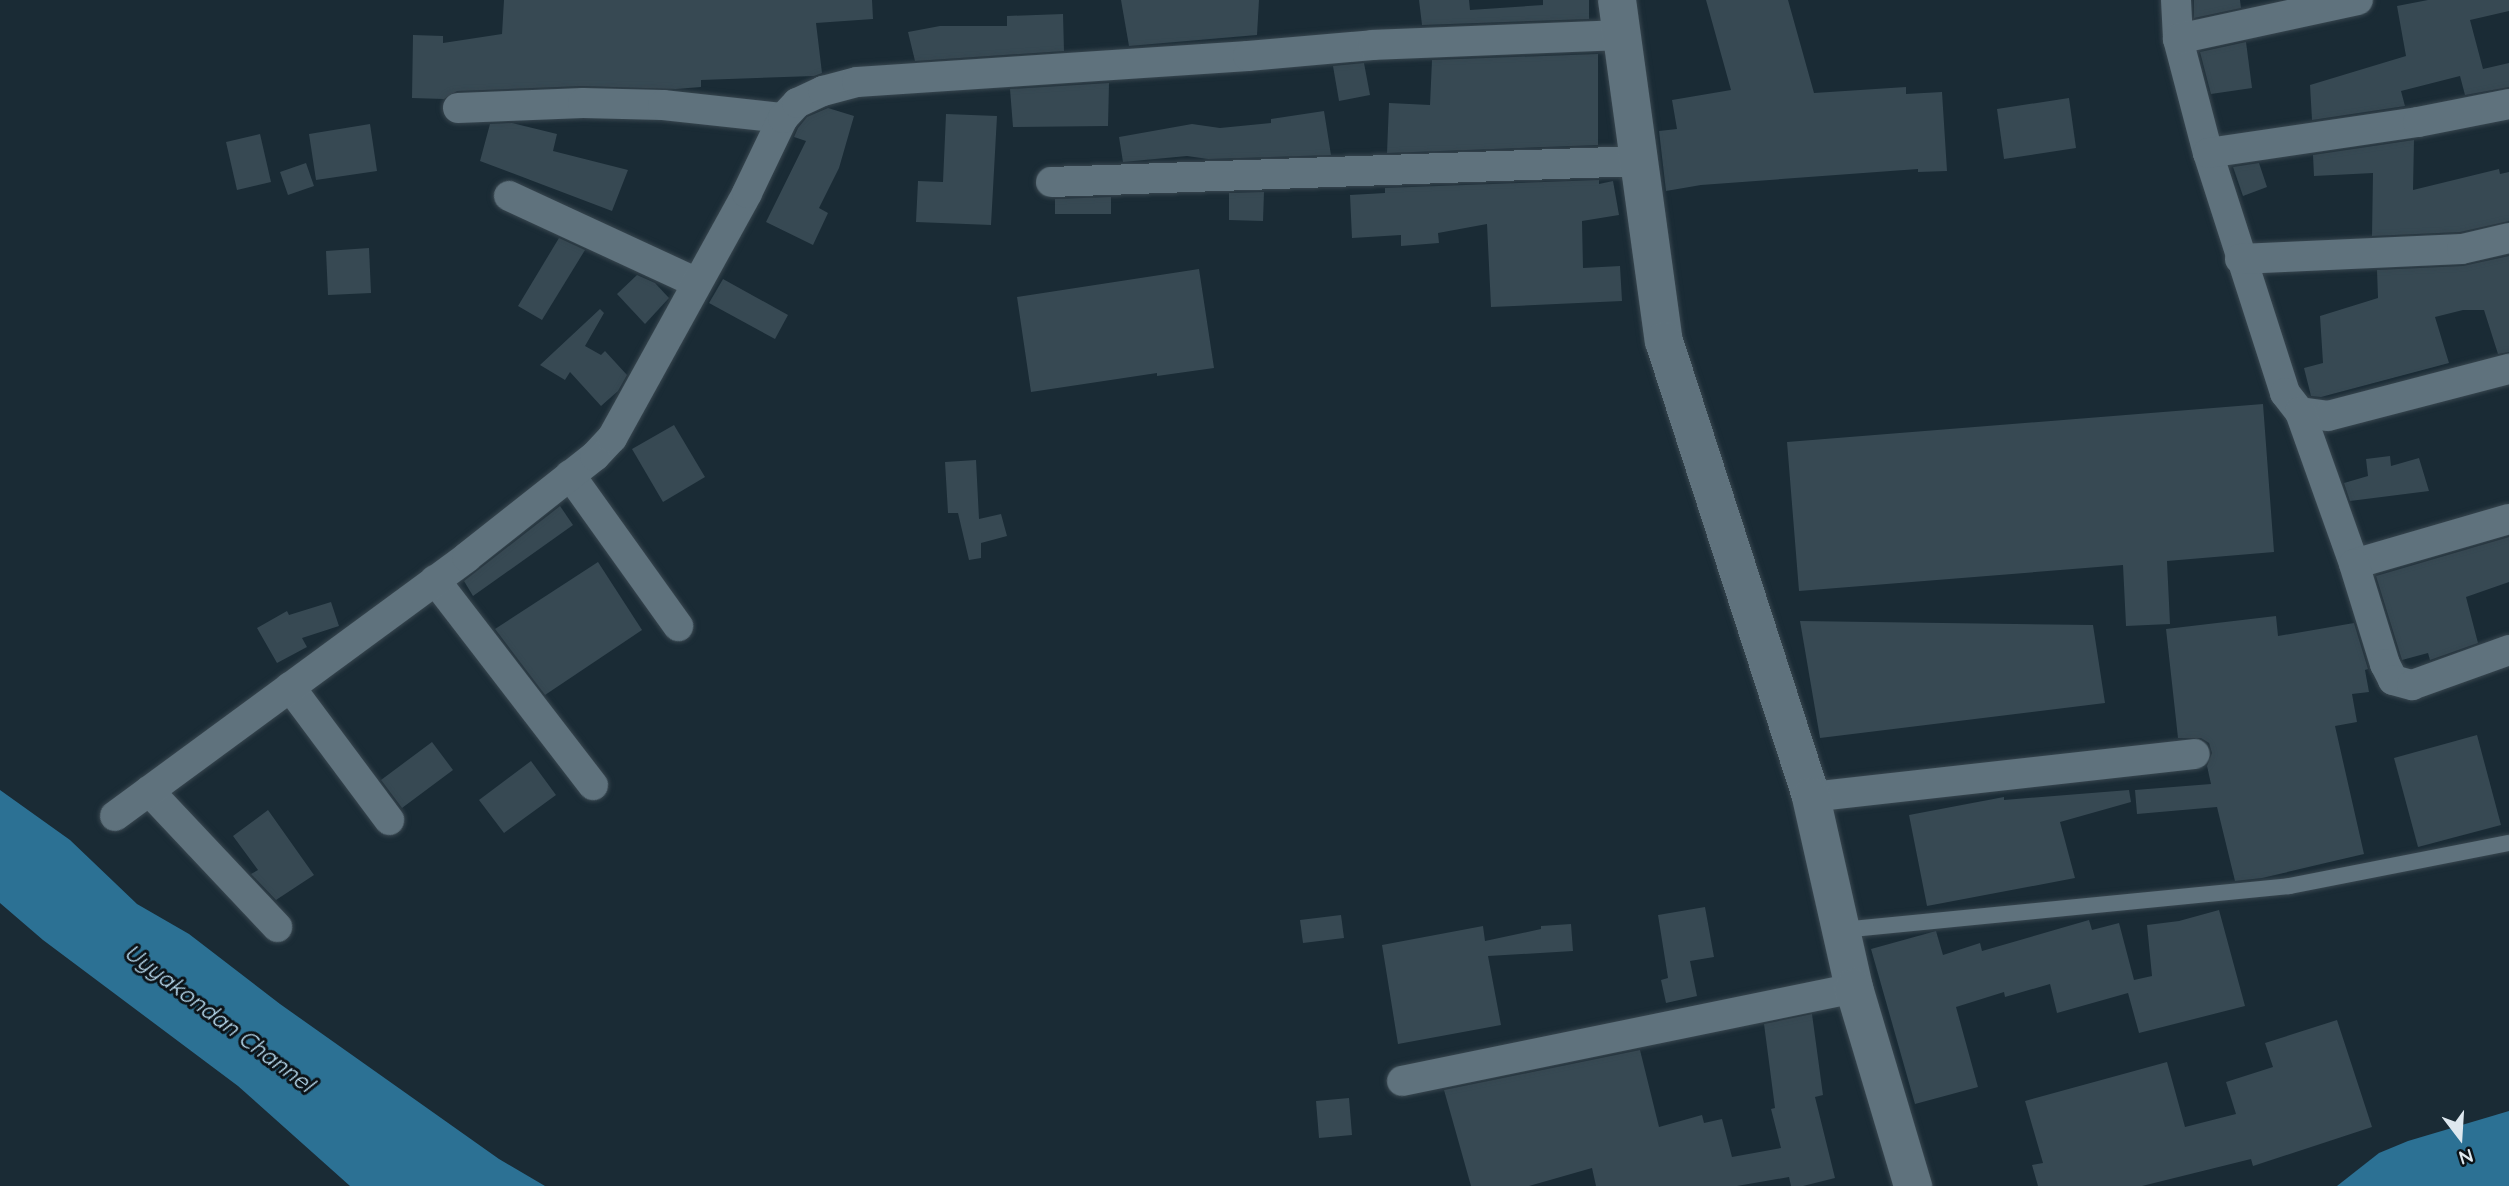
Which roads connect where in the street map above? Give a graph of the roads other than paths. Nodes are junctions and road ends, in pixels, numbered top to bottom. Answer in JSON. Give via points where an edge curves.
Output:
{"nodes":[{"id":1,"x":2176,"y":0,"type":"edge"},
{"id":2,"x":2358,"y":0,"type":"edge"},
{"id":3,"x":1618,"y":18,"type":"edge"},
{"id":4,"x":2178,"y":39,"type":"junction"},
{"id":5,"x":2509,"y":104,"type":"edge"},
{"id":6,"x":458,"y":108,"type":"dead end"},
{"id":7,"x":783,"y":118,"type":"junction"},
{"id":8,"x":2208,"y":153,"type":"junction"},
{"id":9,"x":1642,"y":161,"type":"junction"},
{"id":10,"x":1051,"y":181,"type":"dead end"},
{"id":11,"x":509,"y":196,"type":"dead end"},
{"id":12,"x":2509,"y":238,"type":"edge"},
{"id":13,"x":2240,"y":259,"type":"junction"},
{"id":14,"x":697,"y":283,"type":"junction"},
{"id":15,"x":2509,"y":369,"type":"edge"},
{"id":16,"x":2300,"y":412,"type":"junction"},
{"id":17,"x":570,"y":475,"type":"junction"},
{"id":18,"x":2509,"y":519,"type":"edge"},
{"id":19,"x":2354,"y":564,"type":"junction"},
{"id":20,"x":435,"y":580,"type":"junction"},
{"id":21,"x":678,"y":626,"type":"dead end"},
{"id":22,"x":2509,"y":650,"type":"edge"},
{"id":23,"x":290,"y":687,"type":"junction"},
{"id":24,"x":2195,"y":754,"type":"dead end"},
{"id":25,"x":593,"y":785,"type":"dead end"},
{"id":26,"x":149,"y":792,"type":"junction"},
{"id":27,"x":1811,"y":797,"type":"junction"},
{"id":28,"x":115,"y":816,"type":"dead end"},
{"id":29,"x":389,"y":820,"type":"dead end"},
{"id":30,"x":2509,"y":843,"type":"edge"},
{"id":31,"x":277,"y":928,"type":"dead end"},
{"id":32,"x":1842,"y":930,"type":"junction"},
{"id":33,"x":1854,"y":988,"type":"junction"},
{"id":34,"x":1402,"y":1081,"type":"dead end"},
{"id":35,"x":1913,"y":1186,"type":"edge"}],
"edges":[{"from":1,"to":4,"type":"street"},
{"from":2,"to":4,"type":"street"},
{"from":3,"to":7,"type":"street","via":[[1248,56],[857,82],[797,103]]},
{"from":3,"to":9,"type":"street"},
{"from":4,"to":8,"type":"street"},
{"from":5,"to":8,"type":"street"},
{"from":6,"to":7,"type":"street","via":[[663,105]]},
{"from":7,"to":14,"type":"street"},
{"from":8,"to":13,"type":"street"},
{"from":9,"to":10,"type":"street"},
{"from":9,"to":27,"type":"street","via":[[1664,341]]},
{"from":11,"to":14,"type":"street"},
{"from":12,"to":13,"type":"street","via":[[2462,249]]},
{"from":13,"to":16,"type":"street","via":[[2284,393]]},
{"from":14,"to":17,"type":"street","via":[[612,438]]},
{"from":15,"to":16,"type":"street","via":[[2328,416]]},
{"from":16,"to":19,"type":"street"},
{"from":17,"to":20,"type":"street"},
{"from":17,"to":21,"type":"street"},
{"from":18,"to":19,"type":"street"},
{"from":19,"to":22,"type":"street","via":[[2393,680],[2412,685]]},
{"from":20,"to":23,"type":"street"},
{"from":20,"to":25,"type":"street"},
{"from":23,"to":26,"type":"street"},
{"from":23,"to":29,"type":"street"},
{"from":24,"to":27,"type":"street"},
{"from":26,"to":28,"type":"street"},
{"from":26,"to":31,"type":"street"},
{"from":27,"to":32,"type":"street"},
{"from":30,"to":32,"type":"lane","via":[[2288,886]]},
{"from":32,"to":33,"type":"street"},
{"from":33,"to":34,"type":"street"},
{"from":33,"to":35,"type":"street"}]}
